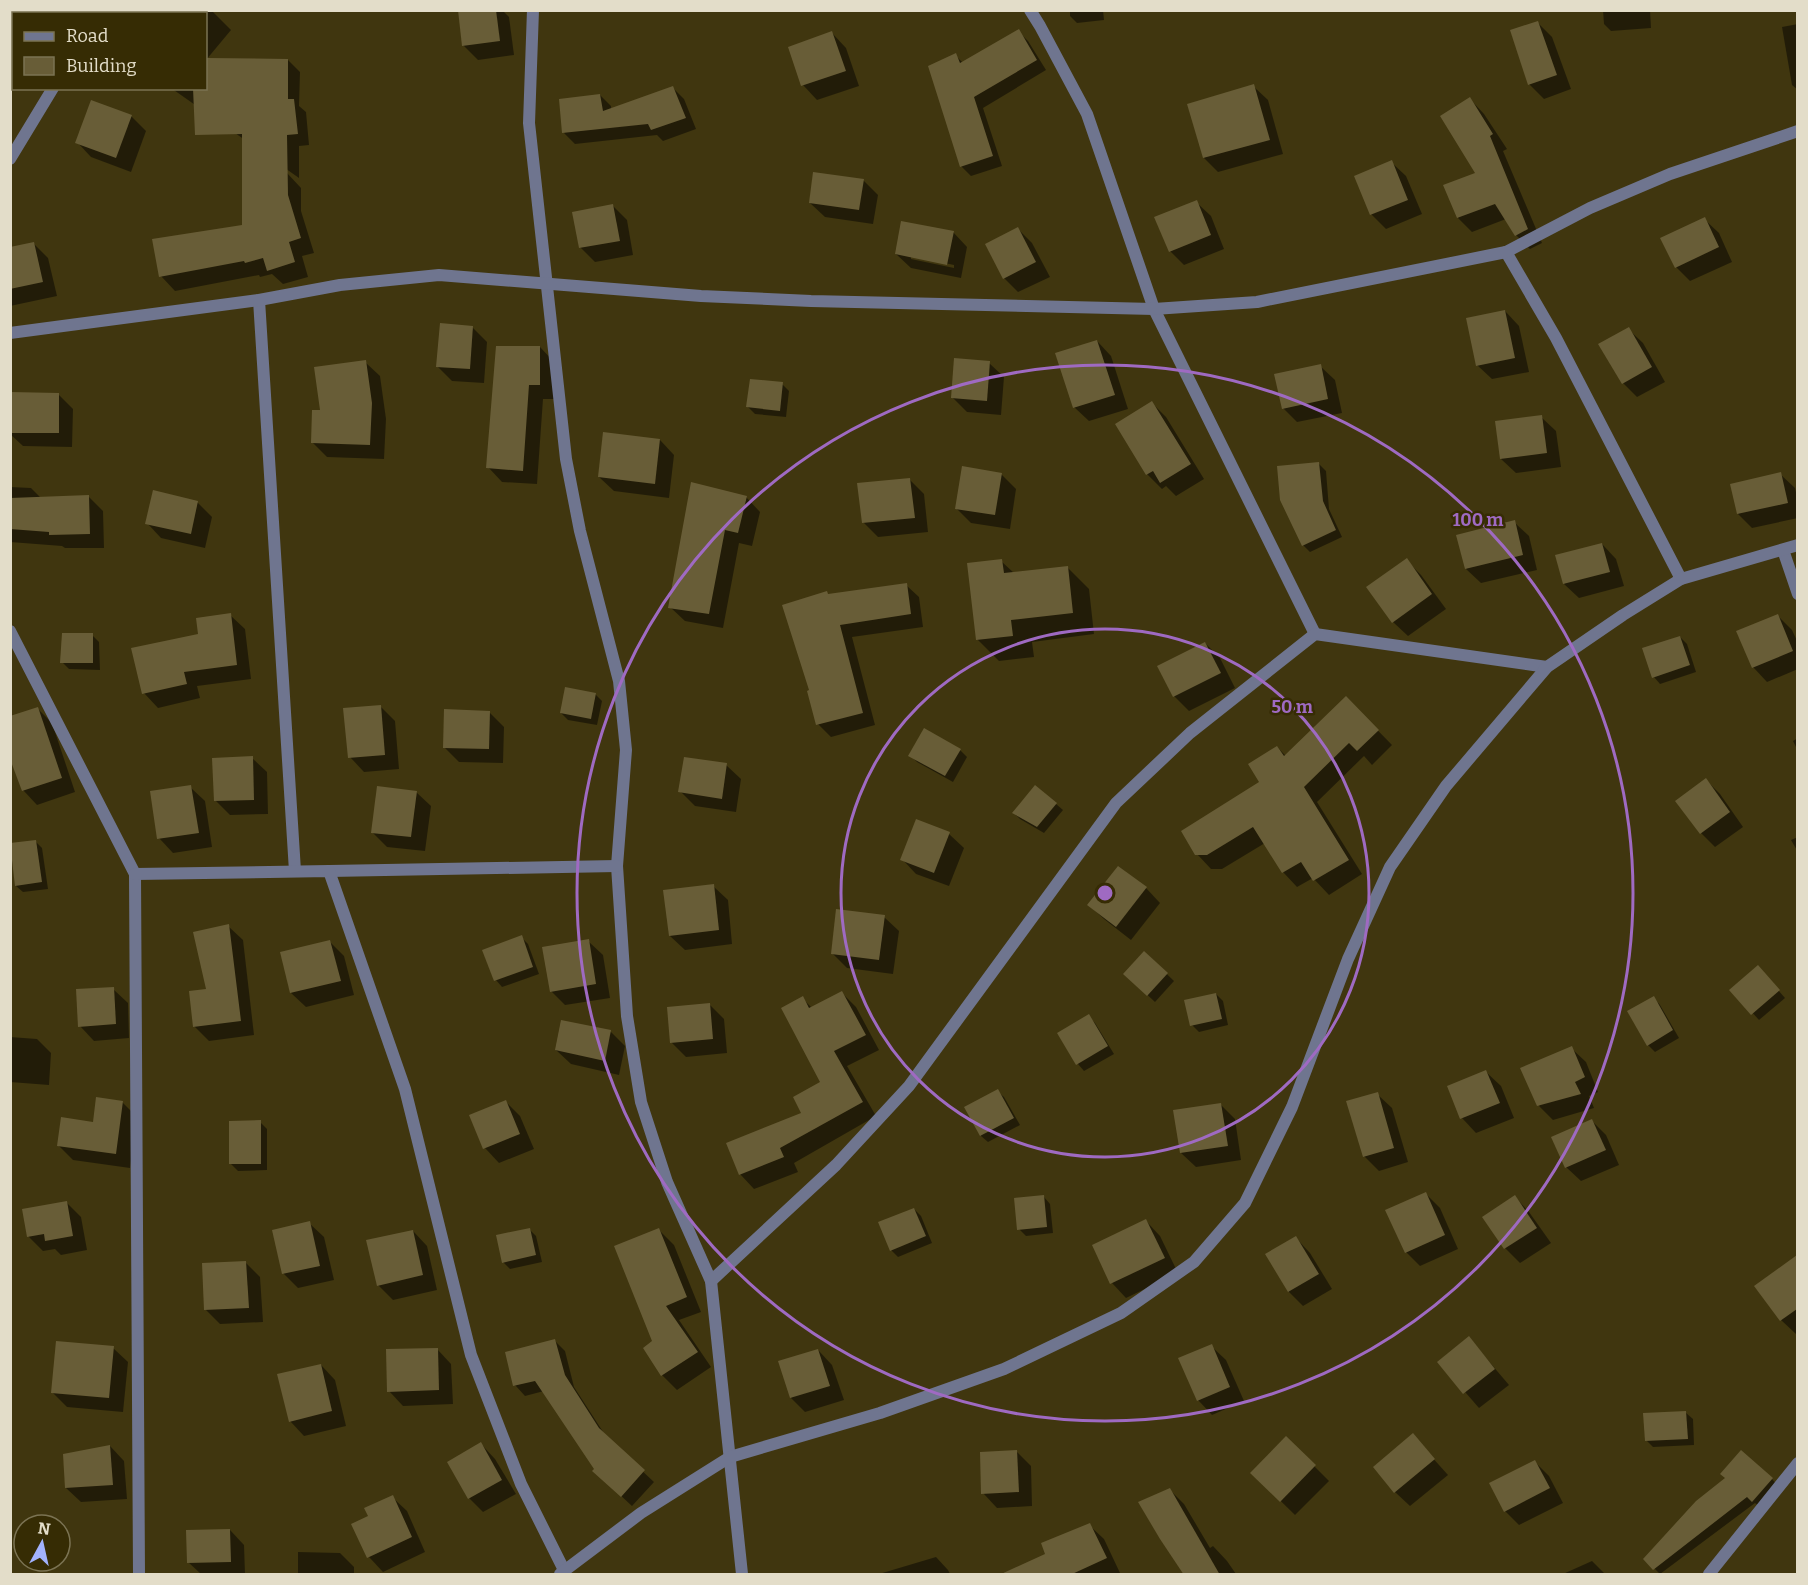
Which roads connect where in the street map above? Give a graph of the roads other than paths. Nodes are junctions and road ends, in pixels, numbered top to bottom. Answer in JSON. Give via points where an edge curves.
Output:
{"nodes":[{"id":1,"x":533,"y":10,"type":"edge"},
{"id":2,"x":1030,"y":10,"type":"edge"},
{"id":3,"x":52,"y":90,"type":"edge"},
{"id":4,"x":1797,"y":131,"type":"edge"},
{"id":5,"x":10,"y":159,"type":"edge"},
{"id":6,"x":1506,"y":252,"type":"junction"},
{"id":7,"x":546,"y":283,"type":"junction"},
{"id":8,"x":259,"y":300,"type":"junction"},
{"id":9,"x":1154,"y":309,"type":"junction"},
{"id":10,"x":10,"y":333,"type":"edge"},
{"id":11,"x":1797,"y":545,"type":"edge"},
{"id":12,"x":1783,"y":550,"type":"junction"},
{"id":13,"x":1681,"y":579,"type":"junction"},
{"id":14,"x":1797,"y":594,"type":"edge"},
{"id":15,"x":10,"y":631,"type":"edge"},
{"id":16,"x":1316,"y":633,"type":"junction"},
{"id":17,"x":1547,"y":667,"type":"junction"},
{"id":18,"x":617,"y":866,"type":"junction"},
{"id":19,"x":295,"y":871,"type":"junction"},
{"id":20,"x":329,"y":872,"type":"junction"},
{"id":21,"x":135,"y":874,"type":"junction"},
{"id":22,"x":711,"y":1281,"type":"junction"},
{"id":23,"x":730,"y":1457,"type":"junction"},
{"id":24,"x":1797,"y":1463,"type":"edge"},
{"id":25,"x":562,"y":1572,"type":"edge"},
{"id":26,"x":139,"y":1575,"type":"edge"},
{"id":27,"x":742,"y":1575,"type":"edge"},
{"id":28,"x":1708,"y":1575,"type":"edge"}],
"edges":[{"from":1,"to":7,"type":"street","via":[[528,123]]},
{"from":2,"to":9,"type":"street","via":[[1087,114]]},
{"from":3,"to":5,"type":"street"},
{"from":4,"to":6,"type":"street","via":[[1670,174],[1590,208]]},
{"from":6,"to":9,"type":"street","via":[[1257,302]]},
{"from":6,"to":13,"type":"street","via":[[1556,338]]},
{"from":7,"to":8,"type":"street","via":[[439,275],[340,285]]},
{"from":7,"to":9,"type":"street","via":[[800,301]]},
{"from":7,"to":18,"type":"street","via":[[566,459],[580,531],[619,681],[626,750]]},
{"from":8,"to":10,"type":"street"},
{"from":8,"to":19,"type":"street"},
{"from":9,"to":16,"type":"street"},
{"from":11,"to":12,"type":"street"},
{"from":12,"to":13,"type":"street"},
{"from":12,"to":14,"type":"street"},
{"from":13,"to":17,"type":"street"},
{"from":15,"to":21,"type":"street"},
{"from":16,"to":17,"type":"street"},
{"from":16,"to":22,"type":"street","via":[[1190,733],[1116,803],[909,1086],[836,1165]]},
{"from":17,"to":23,"type":"street","via":[[1446,786],[1390,867],[1348,959],[1292,1107],[1245,1203],[1194,1262],[1121,1313],[1004,1369],[880,1413]]},
{"from":18,"to":20,"type":"street"},
{"from":18,"to":22,"type":"street","via":[[627,1016],[641,1102],[667,1182]]},
{"from":19,"to":20,"type":"street"},
{"from":19,"to":21,"type":"street"},
{"from":20,"to":25,"type":"street","via":[[405,1089],[471,1355],[521,1484]]},
{"from":21,"to":26,"type":"street"},
{"from":22,"to":23,"type":"street"},
{"from":23,"to":25,"type":"street","via":[[641,1513]]},
{"from":23,"to":27,"type":"street"},
{"from":24,"to":28,"type":"street"}]}
